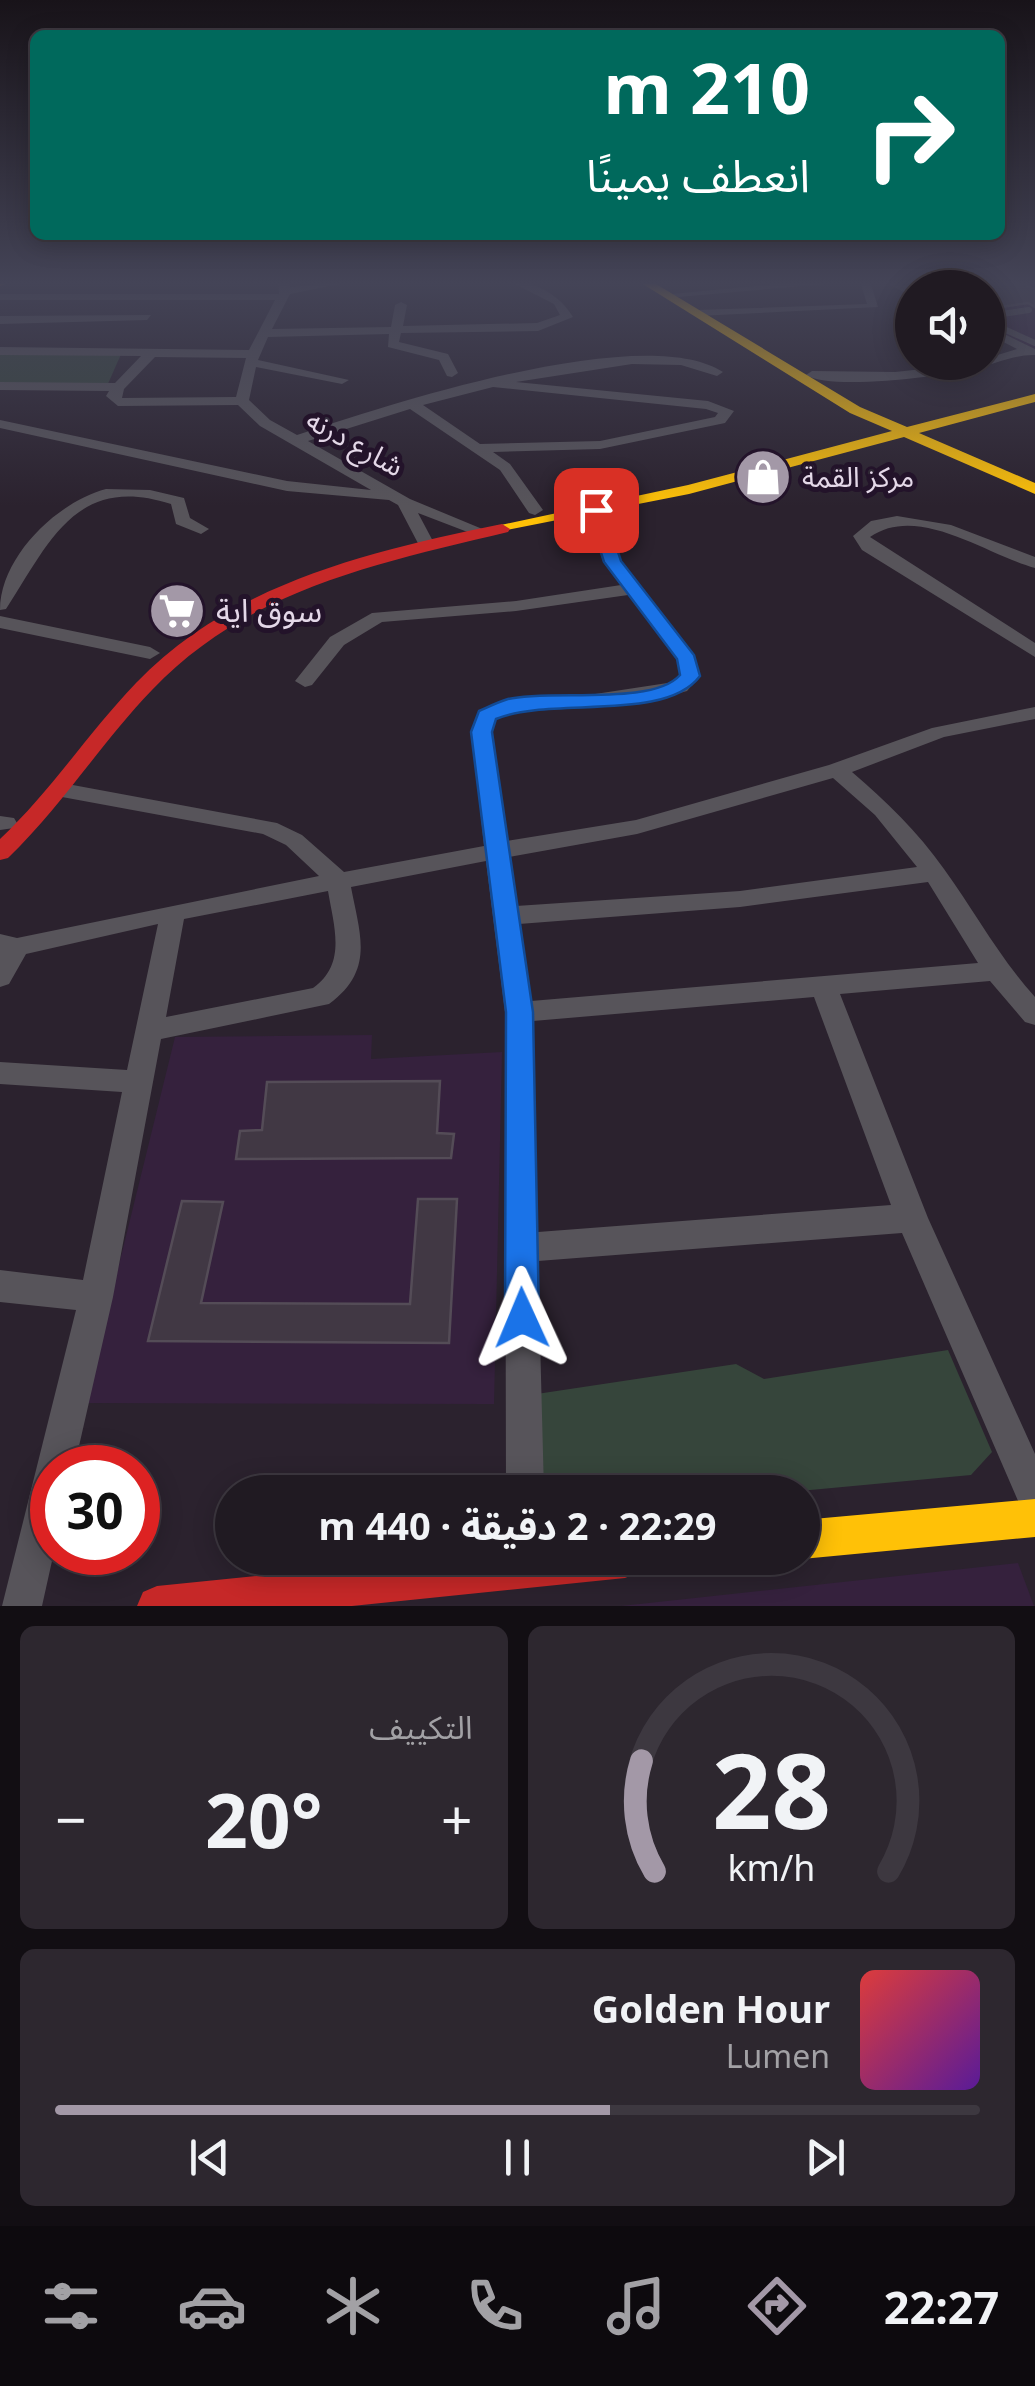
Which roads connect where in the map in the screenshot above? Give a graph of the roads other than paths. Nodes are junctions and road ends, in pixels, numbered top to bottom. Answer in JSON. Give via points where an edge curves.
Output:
{"nodes":[{"id":1,"x":147,"y":356,"type":"edge"},
{"id":2,"x":217,"y":356,"type":"edge"},
{"id":3,"x":440,"y":356,"type":"edge"},
{"id":4,"x":775,"y":356,"type":"edge"},
{"id":5,"x":779,"y":356,"type":"edge"},
{"id":6,"x":1008,"y":356,"type":"edge"},
{"id":7,"x":252,"y":358,"type":"junction"},
{"id":8,"x":718,"y":372,"type":"dead end"},
{"id":9,"x":452,"y":373,"type":"dead end"},
{"id":10,"x":812,"y":375,"type":"junction"},
{"id":11,"x":342,"y":380,"type":"dead end"},
{"id":12,"x":497,"y":384,"type":"junction"},
{"id":13,"x":0,"y":386,"type":"edge"},
{"id":14,"x":118,"y":387,"type":"junction"},
{"id":15,"x":1035,"y":388,"type":"edge"},
{"id":16,"x":1035,"y":398,"type":"edge"},
{"id":17,"x":242,"y":401,"type":"junction"},
{"id":18,"x":410,"y":403,"type":"junction"},
{"id":19,"x":864,"y":409,"type":"junction"},
{"id":20,"x":945,"y":416,"type":"junction"},
{"id":21,"x":2,"y":427,"type":"edge"},
{"id":22,"x":907,"y":431,"type":"junction"},
{"id":23,"x":857,"y":439,"type":"junction"},
{"id":24,"x":295,"y":440,"type":"junction"},
{"id":25,"x":954,"y":446,"type":"junction"},
{"id":26,"x":479,"y":448,"type":"junction"},
{"id":27,"x":1035,"y":480,"type":"edge"},
{"id":28,"x":1035,"y":490,"type":"edge"},
{"id":29,"x":399,"y":499,"type":"junction"},
{"id":30,"x":535,"y":510,"type":"junction"},
{"id":31,"x":596,"y":510,"type":"junction"},
{"id":32,"x":200,"y":528,"type":"dead end"},
{"id":33,"x":474,"y":528,"type":"junction"},
{"id":34,"x":424,"y":539,"type":"junction"},
{"id":35,"x":1035,"y":562,"type":"edge"},
{"id":36,"x":630,"y":590,"type":"junction"},
{"id":37,"x":0,"y":605,"type":"edge"},
{"id":38,"x":0,"y":622,"type":"edge"},
{"id":39,"x":1035,"y":651,"type":"edge"},
{"id":40,"x":150,"y":653,"type":"junction"},
{"id":41,"x":305,"y":681,"type":"dead end"},
{"id":42,"x":1035,"y":713,"type":"edge"},
{"id":43,"x":837,"y":770,"type":"junction"},
{"id":44,"x":62,"y":790,"type":"junction"},
{"id":45,"x":2,"y":825,"type":"edge"},
{"id":46,"x":496,"y":851,"type":"junction"},
{"id":47,"x":0,"y":852,"type":"edge"},
{"id":48,"x":935,"y":873,"type":"junction"},
{"id":49,"x":338,"y":880,"type":"junction"},
{"id":50,"x":174,"y":912,"type":"junction"},
{"id":51,"x":505,"y":916,"type":"junction"},
{"id":52,"x":8,"y":945,"type":"edge"},
{"id":53,"x":996,"y":970,"type":"junction"},
{"id":54,"x":0,"y":976,"type":"edge"},
{"id":55,"x":824,"y":988,"type":"junction"},
{"id":56,"x":519,"y":1012,"type":"junction"},
{"id":57,"x":1035,"y":1015,"type":"edge"},
{"id":58,"x":150,"y":1031,"type":"junction"},
{"id":59,"x":0,"y":1072,"type":"edge"},
{"id":60,"x":140,"y":1082,"type":"junction"},
{"id":61,"x":912,"y":1218,"type":"junction"},
{"id":62,"x":520,"y":1248,"type":"junction"},
{"id":63,"x":0,"y":1286,"type":"edge"},
{"id":64,"x":96,"y":1297,"type":"junction"},
{"id":65,"x":61,"y":1445,"type":"edge"},
{"id":66,"x":526,"y":1475,"type":"edge"},
{"id":67,"x":1035,"y":1497,"type":"edge"},
{"id":68,"x":1035,"y":1518,"type":"edge"},
{"id":69,"x":820,"y":1538,"type":"edge"},
{"id":70,"x":30,"y":1572,"type":"edge"},
{"id":71,"x":417,"y":1575,"type":"edge"},
{"id":72,"x":22,"y":1606,"type":"edge"},
{"id":73,"x":156,"y":1606,"type":"edge"}],
"edges":[{"from":1,"to":14,"type":"street"},
{"from":2,"to":7,"type":"street"},
{"from":3,"to":9,"type":"street"},
{"from":4,"to":19,"type":"main road"},
{"from":5,"to":10,"type":"main road"},
{"from":6,"to":10,"type":"street","via":[[942,374]]},
{"from":7,"to":11,"type":"street"},
{"from":7,"to":17,"type":"street"},
{"from":8,"to":12,"type":"street","via":[[689,360],[645,357]]},
{"from":10,"to":19,"type":"main road"},
{"from":12,"to":18,"type":"street"},
{"from":12,"to":26,"type":"street","via":[[727,412],[720,420],[600,445]]},
{"from":13,"to":14,"type":"street"},
{"from":14,"to":17,"type":"street","via":[[112,396],[118,402]]},
{"from":15,"to":20,"type":"main road"},
{"from":16,"to":20,"type":"main road"},
{"from":17,"to":24,"type":"street","name":"شارع درنه"},
{"from":18,"to":24,"type":"street"},
{"from":18,"to":26,"type":"street"},
{"from":19,"to":20,"type":"main road"},
{"from":19,"to":22,"type":"main road"},
{"from":19,"to":23,"type":"main road"},
{"from":20,"to":22,"type":"main road"},
{"from":20,"to":25,"type":"main road"},
{"from":21,"to":29,"type":"street","via":[[287,486]]},
{"from":22,"to":23,"type":"main road"},
{"from":22,"to":23,"type":"main road"},
{"from":22,"to":25,"type":"main road"},
{"from":22,"to":28,"type":"main road"},
{"from":23,"to":30,"type":"main road"},
{"from":23,"to":31,"type":"main road"},
{"from":24,"to":29,"type":"street","name":"شارع درنه"},
{"from":25,"to":27,"type":"main road"},
{"from":26,"to":30,"type":"street","via":[[505,467]]},
{"from":29,"to":33,"type":"street","name":"شارع درنه"},
{"from":29,"to":34,"type":"street","name":"شارع درنه"},
{"from":30,"to":33,"type":"main road"},
{"from":31,"to":33,"type":"main road"},
{"from":31,"to":36,"type":"street","via":[[612,562]]},
{"from":32,"to":37,"type":"street","via":[[182,520],[178,501],[167,496],[87,496],[28,553]]},
{"from":33,"to":34,"type":"main road"},
{"from":34,"to":40,"type":"main road","via":[[330,556],[293,570],[243,593]]},
{"from":34,"to":44,"type":"main road","via":[[299,584],[206,633],[138,689]]},
{"from":35,"to":39,"type":"street","via":[[912,518],[869,526],[861,536]]},
{"from":36,"to":41,"type":"street","via":[[378,617],[337,641]]},
{"from":36,"to":46,"type":"street","via":[[687,659],[690,676],[680,688],[644,696],[512,704],[486,716],[482,732]]},
{"from":38,"to":40,"type":"street"},
{"from":40,"to":45,"type":"main road"},
{"from":42,"to":43,"type":"street","via":[[939,732]]},
{"from":43,"to":46,"type":"street","via":[[637,827]]},
{"from":43,"to":48,"type":"street","via":[[883,810]]},
{"from":44,"to":47,"type":"main road"},
{"from":44,"to":49,"type":"street","via":[[269,828],[294,840]]},
{"from":46,"to":49,"type":"street"},
{"from":46,"to":51,"type":"street"},
{"from":48,"to":51,"type":"street","via":[[740,899]]},
{"from":48,"to":53,"type":"street"},
{"from":49,"to":50,"type":"street"},
{"from":49,"to":58,"type":"street","via":[[350,967],[340,986],[320,997]]},
{"from":50,"to":52,"type":"street"},
{"from":50,"to":58,"type":"street"},
{"from":51,"to":56,"type":"street"},
{"from":52,"to":54,"type":"street"},
{"from":53,"to":55,"type":"street"},
{"from":53,"to":57,"type":"street"},
{"from":55,"to":56,"type":"street"},
{"from":55,"to":61,"type":"street"},
{"from":56,"to":62,"type":"street"},
{"from":58,"to":60,"type":"street"},
{"from":59,"to":60,"type":"street"},
{"from":60,"to":64,"type":"street"},
{"from":61,"to":62,"type":"street"},
{"from":61,"to":67,"type":"street"},
{"from":62,"to":66,"type":"street"},
{"from":63,"to":64,"type":"street"},
{"from":64,"to":65,"type":"street"},
{"from":68,"to":69,"type":"main road"},
{"from":70,"to":72,"type":"street"},
{"from":71,"to":73,"type":"main road"}]}
